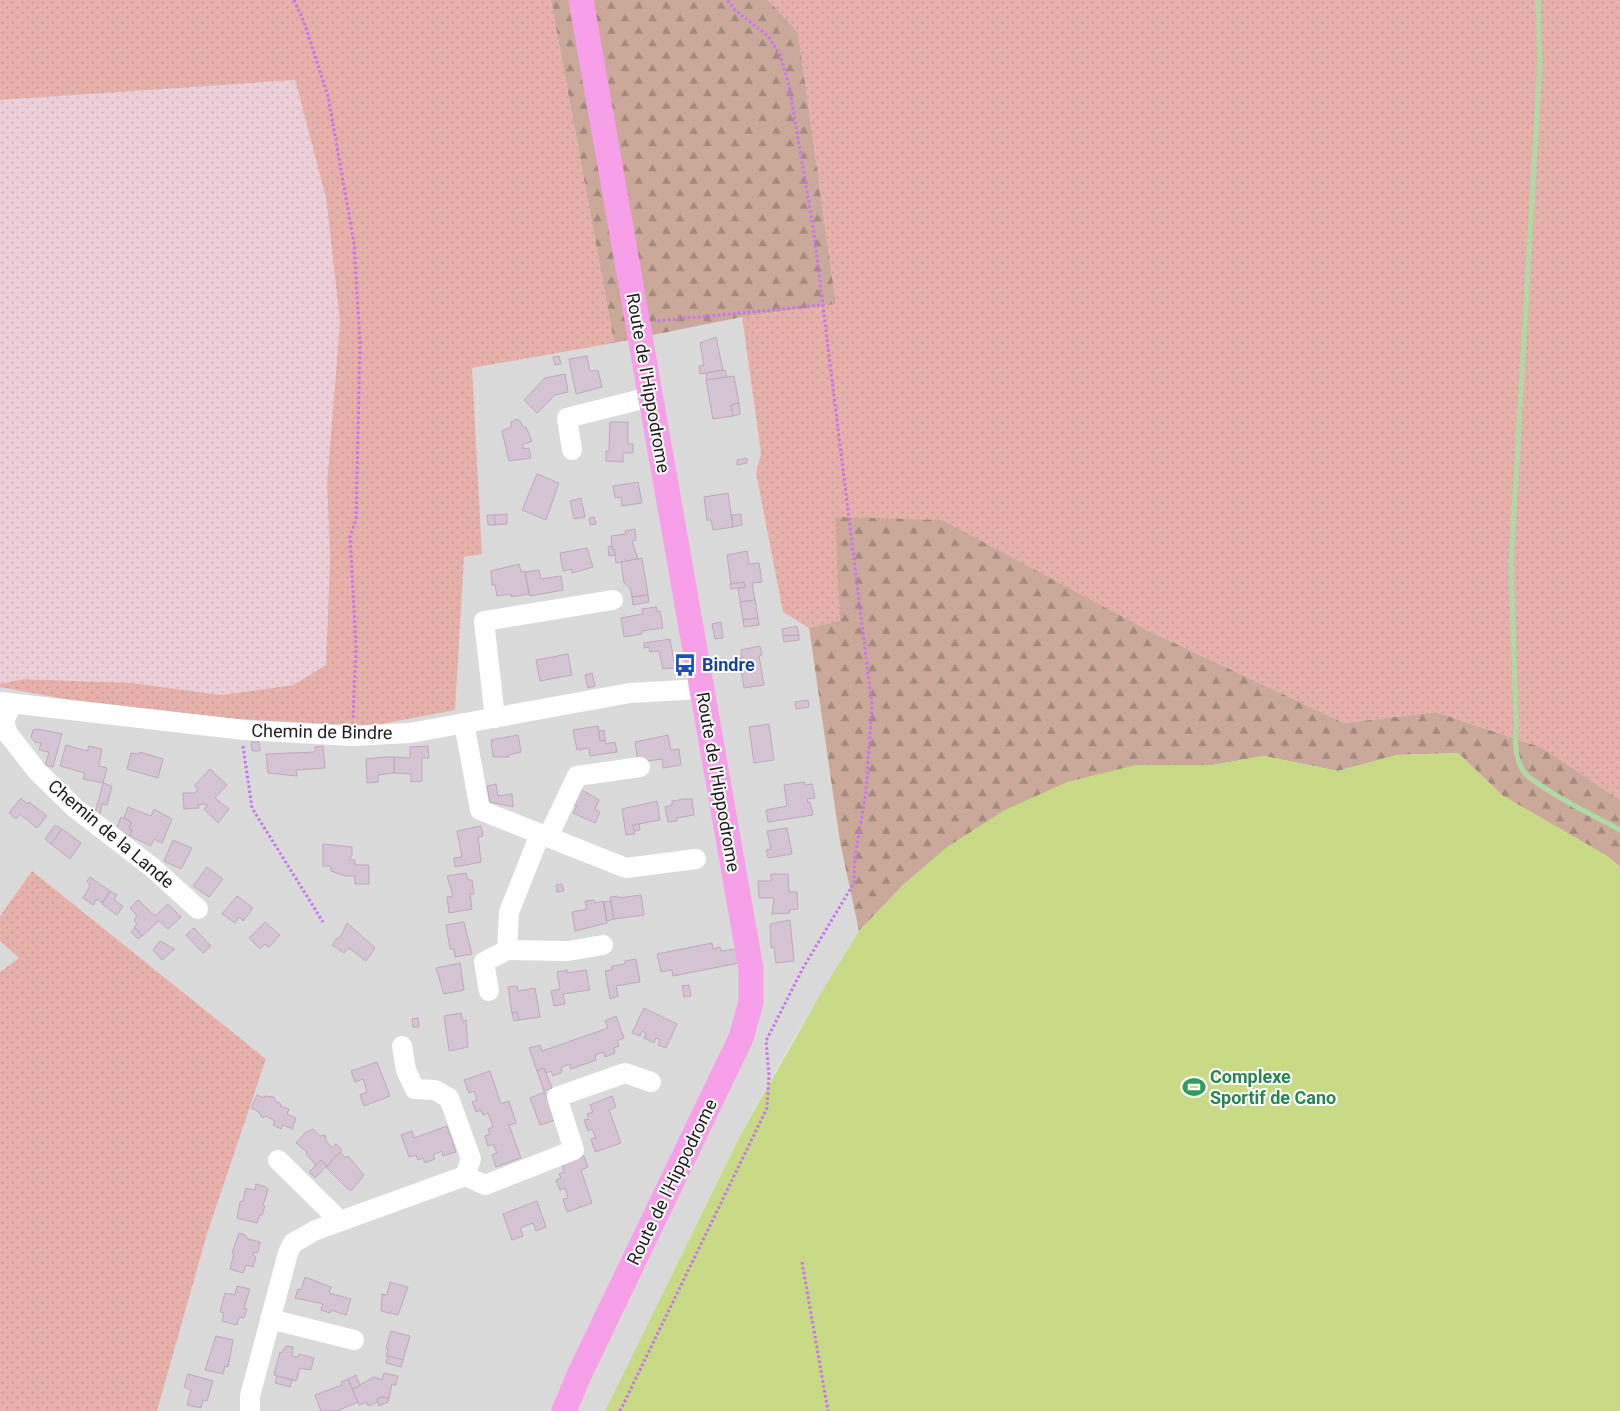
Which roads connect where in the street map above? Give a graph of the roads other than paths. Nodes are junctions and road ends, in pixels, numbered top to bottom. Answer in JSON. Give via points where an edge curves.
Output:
{"nodes":[{"id":1,"x":581,"y":0,"type":"edge"},
{"id":2,"x":650,"y":397,"type":"junction"},
{"id":3,"x":572,"y":450,"type":"dead end"},
{"id":4,"x":613,"y":600,"type":"dead end"},
{"id":5,"x":701,"y":690,"type":"junction"},
{"id":6,"x":5,"y":704,"type":"edge"},
{"id":7,"x":495,"y":718,"type":"junction"},
{"id":8,"x":464,"y":723,"type":"junction"},
{"id":9,"x":640,"y":767,"type":"dead end"},
{"id":10,"x":544,"y":835,"type":"junction"},
{"id":11,"x":696,"y":859,"type":"dead end"},
{"id":12,"x":198,"y":909,"type":"dead end"},
{"id":13,"x":603,"y":945,"type":"dead end"},
{"id":14,"x":507,"y":950,"type":"junction"},
{"id":15,"x":489,"y":991,"type":"dead end"},
{"id":16,"x":402,"y":1046,"type":"dead end"},
{"id":17,"x":652,"y":1082,"type":"dead end"},
{"id":18,"x":278,"y":1160,"type":"dead end"},
{"id":19,"x":465,"y":1176,"type":"junction"},
{"id":20,"x":340,"y":1221,"type":"junction"},
{"id":21,"x":270,"y":1319,"type":"junction"},
{"id":22,"x":354,"y":1340,"type":"dead end"},
{"id":23,"x":250,"y":1411,"type":"edge"},
{"id":24,"x":564,"y":1411,"type":"edge"}],
"edges":[{"from":1,"to":2,"type":"main road","name":"Route de l'Hippodrome"},
{"from":2,"to":3,"type":"street","via":[[567,418]]},
{"from":2,"to":5,"type":"main road","name":"Route de l'Hippodrome"},
{"from":4,"to":7,"type":"street","via":[[484,621]]},
{"from":5,"to":7,"type":"street","name":"Chemin de Bindre","via":[[630,694]]},
{"from":5,"to":24,"type":"main road","name":"Route de l'Hippodrome","via":[[751,969],[752,1002],[741,1038]]},
{"from":6,"to":8,"type":"street","name":"Chemin de Bindre","via":[[244,730],[352,736],[410,732]]},
{"from":6,"to":12,"type":"street","name":"Chemin de la Lande","via":[[4,722],[8,734],[37,771],[75,808],[153,868]]},
{"from":7,"to":8,"type":"street","name":"Chemin de Bindre"},
{"from":8,"to":10,"type":"street","via":[[480,810]]},
{"from":9,"to":10,"type":"street","via":[[577,776]]},
{"from":10,"to":11,"type":"street","via":[[626,868]]},
{"from":10,"to":14,"type":"street","via":[[510,912]]},
{"from":13,"to":14,"type":"street","via":[[568,951]]},
{"from":14,"to":15,"type":"street","via":[[484,962]]},
{"from":16,"to":19,"type":"street","via":[[406,1070],[415,1090],[435,1090],[449,1098],[471,1159]]},
{"from":17,"to":19,"type":"street","via":[[625,1073],[557,1097],[574,1150],[484,1185]]},
{"from":18,"to":20,"type":"street"},
{"from":19,"to":20,"type":"street"},
{"from":20,"to":21,"type":"street","via":[[293,1243]]},
{"from":21,"to":22,"type":"street"},
{"from":21,"to":23,"type":"street","via":[[250,1396]]}]}
